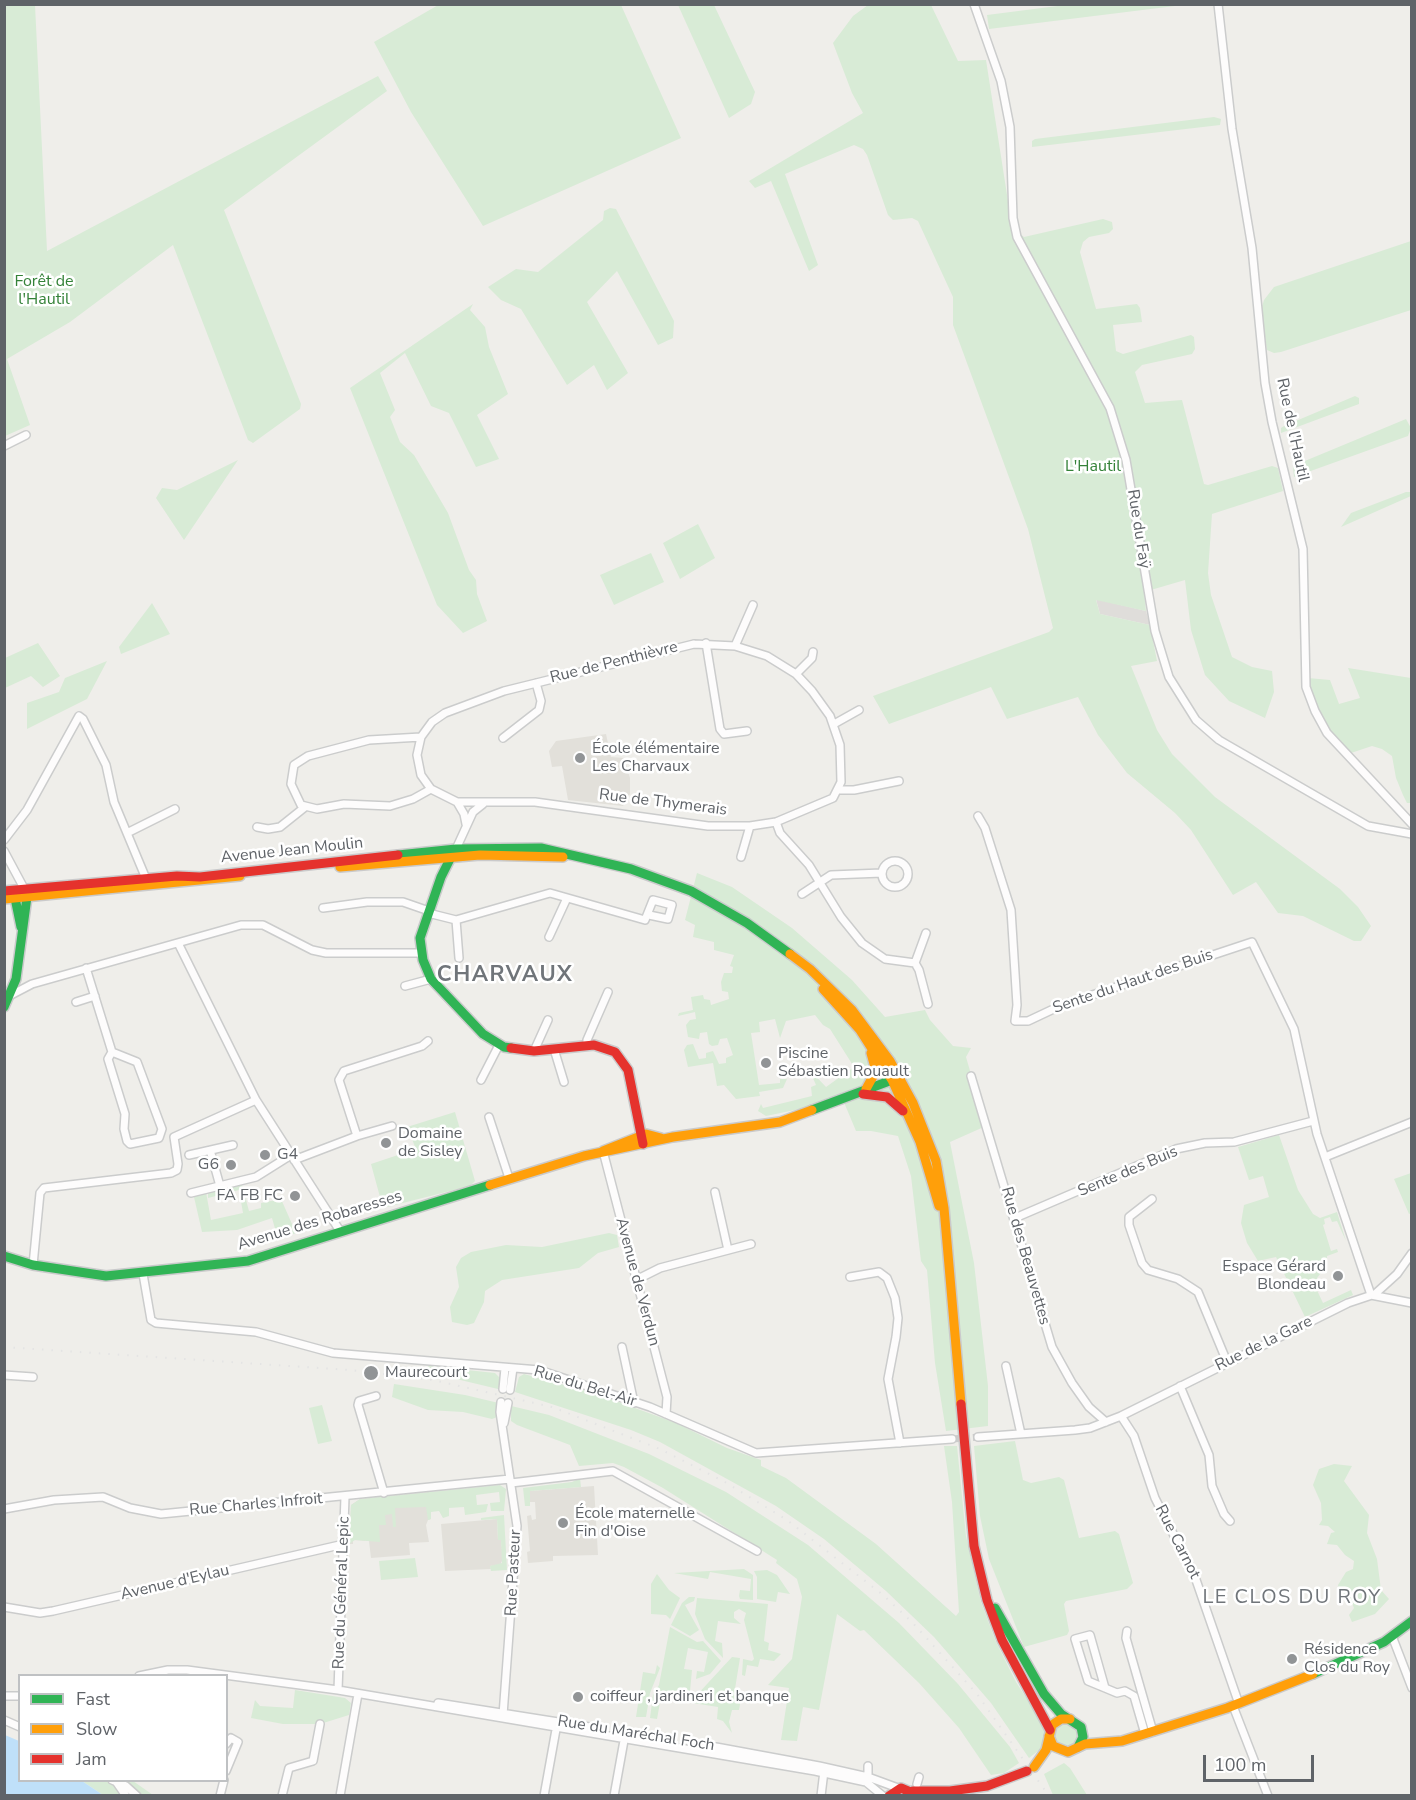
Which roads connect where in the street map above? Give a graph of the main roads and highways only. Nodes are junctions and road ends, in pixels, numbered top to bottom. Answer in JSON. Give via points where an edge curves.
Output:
{"nodes":[{"id":1,"x":456,"y":849,"type":"junction"},
{"id":2,"x":450,"y":857,"type":"junction"},
{"id":3,"x":601,"y":862,"type":"junction"},
{"id":4,"x":17,"y":893,"type":"edge"},
{"id":5,"x":4,"y":899,"type":"edge"},
{"id":6,"x":778,"y":945,"type":"junction"},
{"id":7,"x":816,"y":982,"type":"junction"},
{"id":8,"x":4,"y":1007,"type":"edge"},
{"id":9,"x":892,"y":1080,"type":"junction"},
{"id":10,"x":864,"y":1090,"type":"junction"},
{"id":11,"x":849,"y":1098,"type":"junction"},
{"id":12,"x":644,"y":1137,"type":"junction"},
{"id":13,"x":929,"y":1142,"type":"junction"},
{"id":14,"x":939,"y":1208,"type":"junction"},
{"id":15,"x":946,"y":1250,"type":"junction"},
{"id":16,"x":4,"y":1256,"type":"edge"},
{"id":17,"x":978,"y":1563,"type":"junction"},
{"id":18,"x":1412,"y":1621,"type":"edge"},
{"id":19,"x":1071,"y":1719,"type":"junction"},
{"id":20,"x":1082,"y":1731,"type":"junction"},
{"id":21,"x":1050,"y":1733,"type":"junction"},
{"id":22,"x":1104,"y":1743,"type":"junction"},
{"id":23,"x":1078,"y":1747,"type":"junction"},
{"id":24,"x":1062,"y":1752,"type":"junction"},
{"id":25,"x":1027,"y":1771,"type":"dead end"},
{"id":26,"x":916,"y":1787,"type":"edge"},
{"id":27,"x":955,"y":1792,"type":"edge"},
{"id":28,"x":888,"y":1796,"type":"edge"},
{"id":29,"x":936,"y":1796,"type":"edge"}],
"edges":[{"from":1,"to":2,"type":"main road"},
{"from":1,"to":3,"type":"main road","name":"Avenue Jean Moulin","via":[[516,846],[570,853]]},
{"from":1,"to":4,"type":"main road","name":"Avenue Jean Moulin"},
{"from":2,"to":3,"type":"main road","name":"Avenue Jean Moulin","via":[[498,854]]},
{"from":2,"to":4,"type":"main road","name":"Avenue Jean Moulin"},
{"from":2,"to":12,"type":"main road","via":[[420,938],[420,952],[431,979],[483,1034],[499,1045],[534,1051],[608,1048],[625,1064]]},
{"from":3,"to":6,"type":"main road","via":[[691,891]]},
{"from":4,"to":5,"type":"main road"},
{"from":4,"to":8,"type":"main road","via":[[23,935],[15,983]]},
{"from":6,"to":7,"type":"main road"},
{"from":6,"to":13,"type":"main road","via":[[825,983],[870,1032],[905,1086]]},
{"from":7,"to":9,"type":"main road","via":[[860,1030]]},
{"from":7,"to":10,"type":"main road","via":[[874,1058],[875,1075]]},
{"from":9,"to":10,"type":"main road","name":"Avenue des Robaresses"},
{"from":9,"to":13,"type":"main road","via":[[899,1082]]},
{"from":9,"to":14,"type":"main road","via":[[920,1142]]},
{"from":10,"to":11,"type":"main road","name":"Avenue des Robaresses"},
{"from":11,"to":12,"type":"main road","name":"Avenue des Robaresses","via":[[780,1122],[664,1139]]},
{"from":11,"to":14,"type":"main road","via":[[877,1094],[900,1106],[918,1144]]},
{"from":12,"to":16,"type":"main road","name":"Avenue des Robaresses","via":[[609,1153],[509,1178],[248,1261],[106,1276],[33,1265]]},
{"from":13,"to":15,"type":"main road","via":[[942,1190]]},
{"from":14,"to":15,"type":"main road"},
{"from":15,"to":17,"type":"main road","via":[[967,1488]]},
{"from":17,"to":19,"type":"main road","via":[[997,1611],[1027,1668],[1054,1708]]},
{"from":17,"to":21,"type":"main road","via":[[1002,1640]]},
{"from":18,"to":22,"type":"main road","via":[[1340,1663],[1236,1705]]},
{"from":19,"to":20,"type":"main road"},
{"from":19,"to":21,"type":"main road","via":[[1056,1722]]},
{"from":20,"to":22,"type":"main road"},
{"from":20,"to":23,"type":"main road"},
{"from":21,"to":24,"type":"main road","via":[[1053,1746]]},
{"from":21,"to":24,"type":"main road","via":[[1047,1750],[1034,1767]]},
{"from":22,"to":23,"type":"main road"},
{"from":23,"to":24,"type":"main road"},
{"from":25,"to":27,"type":"main road","via":[[994,1784]]},
{"from":26,"to":27,"type":"main road"},
{"from":26,"to":28,"type":"main road","via":[[898,1788]]},
{"from":27,"to":29,"type":"main road"}]}
